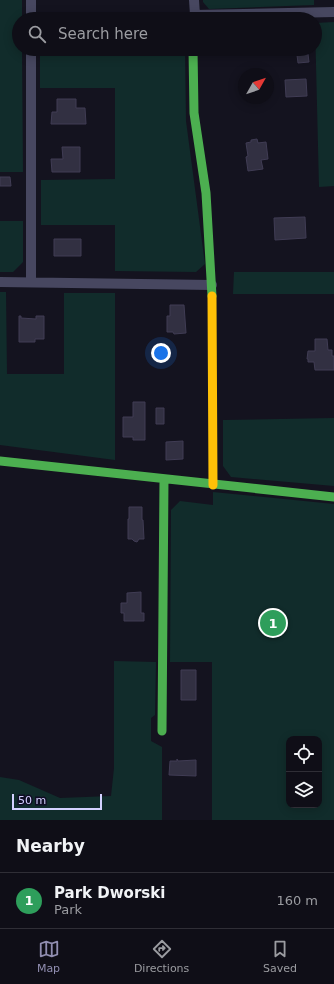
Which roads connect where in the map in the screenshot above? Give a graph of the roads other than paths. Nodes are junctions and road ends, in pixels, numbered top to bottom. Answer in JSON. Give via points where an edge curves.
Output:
{"nodes":[{"id":1,"x":31,"y":0,"type":"edge"},
{"id":2,"x":194,"y":0,"type":"edge"},
{"id":3,"x":31,"y":12,"type":"edge"},
{"id":4,"x":194,"y":12,"type":"edge"},
{"id":5,"x":322,"y":12,"type":"edge"},
{"id":6,"x":334,"y":12,"type":"edge"},
{"id":7,"x":31,"y":56,"type":"edge"},
{"id":8,"x":193,"y":56,"type":"edge"},
{"id":9,"x":0,"y":282,"type":"edge"},
{"id":10,"x":31,"y":282,"type":"junction"},
{"id":11,"x":212,"y":285,"type":"junction"},
{"id":12,"x":0,"y":461,"type":"edge"},
{"id":13,"x":164,"y":479,"type":"junction"},
{"id":14,"x":213,"y":485,"type":"junction"},
{"id":15,"x":334,"y":497,"type":"edge"},
{"id":16,"x":162,"y":731,"type":"dead end"}],
"edges":[{"from":1,"to":3,"type":"street"},
{"from":2,"to":4,"type":"street"},
{"from":5,"to":6,"type":"street"},
{"from":7,"to":10,"type":"street"},
{"from":8,"to":11,"type":"street","via":[[194,113],[206,194]]},
{"from":9,"to":10,"type":"street"},
{"from":10,"to":11,"type":"street"},
{"from":11,"to":14,"type":"street"},
{"from":12,"to":13,"type":"street"},
{"from":13,"to":14,"type":"street"},
{"from":13,"to":16,"type":"street"},
{"from":14,"to":15,"type":"street"}]}
